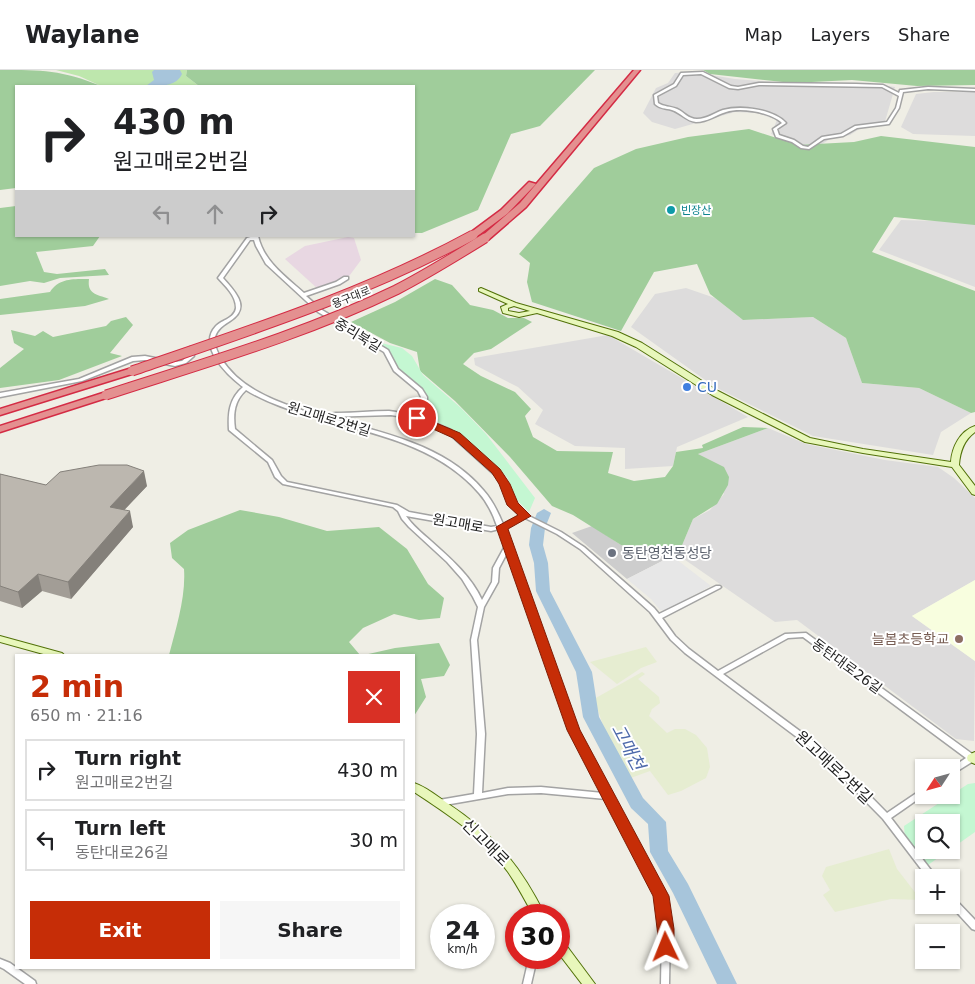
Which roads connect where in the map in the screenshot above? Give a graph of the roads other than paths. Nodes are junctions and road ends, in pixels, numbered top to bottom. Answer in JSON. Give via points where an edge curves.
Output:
{"nodes":[{"id":1,"x":628,"y":70,"type":"edge"},
{"id":2,"x":637,"y":70,"type":"edge"},
{"id":3,"x":975,"y":90,"type":"edge"},
{"id":4,"x":901,"y":96,"type":"junction"},
{"id":5,"x":256,"y":237,"type":"edge"},
{"id":6,"x":346,"y":278,"type":"dead end"},
{"id":7,"x":481,"y":290,"type":"dead end"},
{"id":8,"x":303,"y":295,"type":"junction"},
{"id":9,"x":514,"y":304,"type":"junction"},
{"id":10,"x":542,"y":312,"type":"junction"},
{"id":11,"x":212,"y":344,"type":"junction"},
{"id":12,"x":246,"y":388,"type":"junction"},
{"id":13,"x":0,"y":395,"type":"edge"},
{"id":14,"x":0,"y":412,"type":"edge"},
{"id":15,"x":315,"y":416,"type":"junction"},
{"id":16,"x":417,"y":418,"type":"junction"},
{"id":17,"x":975,"y":428,"type":"edge"},
{"id":18,"x":0,"y":429,"type":"edge"},
{"id":19,"x":955,"y":464,"type":"junction"},
{"id":20,"x":975,"y":492,"type":"edge"},
{"id":21,"x":401,"y":512,"type":"junction"},
{"id":22,"x":527,"y":517,"type":"junction"},
{"id":23,"x":502,"y":527,"type":"junction"},
{"id":24,"x":509,"y":544,"type":"junction"},
{"id":25,"x":718,"y":587,"type":"dead end"},
{"id":26,"x":481,"y":607,"type":"junction"},
{"id":27,"x":658,"y":617,"type":"junction"},
{"id":28,"x":0,"y":639,"type":"edge"},
{"id":29,"x":55,"y":654,"type":"edge"},
{"id":30,"x":718,"y":674,"type":"junction"},
{"id":31,"x":974,"y":758,"type":"edge"},
{"id":32,"x":960,"y":767,"type":"edge"},
{"id":33,"x":415,"y":788,"type":"edge"},
{"id":34,"x":478,"y":796,"type":"junction"},
{"id":35,"x":607,"y":796,"type":"junction"},
{"id":36,"x":915,"y":797,"type":"edge"},
{"id":37,"x":439,"y":803,"type":"junction"},
{"id":38,"x":886,"y":817,"type":"junction"},
{"id":39,"x":927,"y":869,"type":"edge"},
{"id":40,"x":533,"y":904,"type":"edge"},
{"id":41,"x":960,"y":910,"type":"edge"},
{"id":42,"x":975,"y":926,"type":"edge"},
{"id":43,"x":570,"y":959,"type":"edge"},
{"id":44,"x":0,"y":963,"type":"edge"},
{"id":45,"x":530,"y":969,"type":"edge"},
{"id":46,"x":32,"y":984,"type":"edge"},
{"id":47,"x":527,"y":984,"type":"edge"},
{"id":48,"x":590,"y":984,"type":"edge"},
{"id":49,"x":665,"y":984,"type":"edge"}],
"edges":[{"from":1,"to":14,"type":"highway","name":"용구대로","bridge":true,"via":[[532,184],[504,212],[473,235],[420,264],[367,288],[132,371]]},
{"from":2,"to":18,"type":"highway","name":"용구대로","bridge":true,"via":[[523,205],[485,238],[438,269],[375,300],[288,334]]},
{"from":3,"to":4,"type":"street","via":[[906,89],[901,90]]},
{"from":4,"to":4,"type":"street","via":[[883,86],[759,84],[738,88],[702,73],[682,74],[675,85],[654,96],[660,108],[674,109],[692,120],[729,110],[770,115],[784,123],[775,129],[776,136],[809,148],[823,138],[842,135],[856,127],[888,123],[899,109]]},
{"from":5,"to":8,"type":"street","name":"중리북길","via":[[268,264]]},
{"from":5,"to":11,"type":"street","via":[[249,240],[220,278],[235,295],[238,308],[235,315],[218,327]]},
{"from":6,"to":8,"type":"street"},
{"from":7,"to":9,"type":"street"},
{"from":8,"to":16,"type":"street","name":"중리북길","via":[[337,323],[386,351],[396,370],[424,397],[424,407]]},
{"from":9,"to":10,"type":"street"},
{"from":9,"to":10,"type":"street","via":[[504,307],[505,312],[519,315]]},
{"from":10,"to":19,"type":"street","via":[[615,334],[639,345],[715,393],[808,440]]},
{"from":11,"to":12,"type":"street","via":[[228,371]]},
{"from":11,"to":13,"type":"street","via":[[190,347],[191,356],[180,363],[132,359],[76,382]]},
{"from":12,"to":15,"type":"street","name":"원고매로2번길","via":[[278,404]]},
{"from":12,"to":21,"type":"street","name":"원고매로","via":[[237,395],[231,407],[232,430],[270,461],[285,483],[389,505]]},
{"from":15,"to":16,"type":"street","via":[[391,413]]},
{"from":15,"to":23,"type":"street","name":"원고매로2번길","via":[[395,439],[455,467],[482,491]]},
{"from":16,"to":22,"type":"street","via":[[449,430],[489,465],[501,477],[513,505]]},
{"from":17,"to":19,"type":"street","via":[[957,448]]},
{"from":19,"to":20,"type":"street"},
{"from":21,"to":23,"type":"street","name":"원고매로"},
{"from":21,"to":26,"type":"street","via":[[410,525],[460,572]]},
{"from":22,"to":23,"type":"street"},
{"from":22,"to":27,"type":"street","via":[[582,548]]},
{"from":23,"to":24,"type":"street","name":"원고매로"},
{"from":24,"to":26,"type":"street","via":[[496,568],[495,582]]},
{"from":24,"to":35,"type":"street","name":"원고매로","via":[[574,730]]},
{"from":25,"to":27,"type":"street"},
{"from":26,"to":34,"type":"street","via":[[474,640],[481,734]]},
{"from":27,"to":30,"type":"street","via":[[687,651]]},
{"from":28,"to":29,"type":"street"},
{"from":30,"to":31,"type":"street","name":"동탄대로26길","via":[[787,636],[804,635]]},
{"from":30,"to":38,"type":"street","name":"원고매로2번길","via":[[821,751]]},
{"from":31,"to":32,"type":"street"},
{"from":33,"to":37,"type":"street","name":"신고매로"},
{"from":34,"to":35,"type":"street","via":[[541,790]]},
{"from":34,"to":37,"type":"street"},
{"from":35,"to":49,"type":"street","name":"원고매로","via":[[661,896],[666,929]]},
{"from":36,"to":38,"type":"street"},
{"from":37,"to":40,"type":"street","name":"신고매로","via":[[462,818],[498,850]]},
{"from":38,"to":39,"type":"street","name":"원고매로2번길"},
{"from":41,"to":42,"type":"street"},
{"from":43,"to":48,"type":"street"},
{"from":44,"to":46,"type":"street"},
{"from":45,"to":47,"type":"street"}]}
